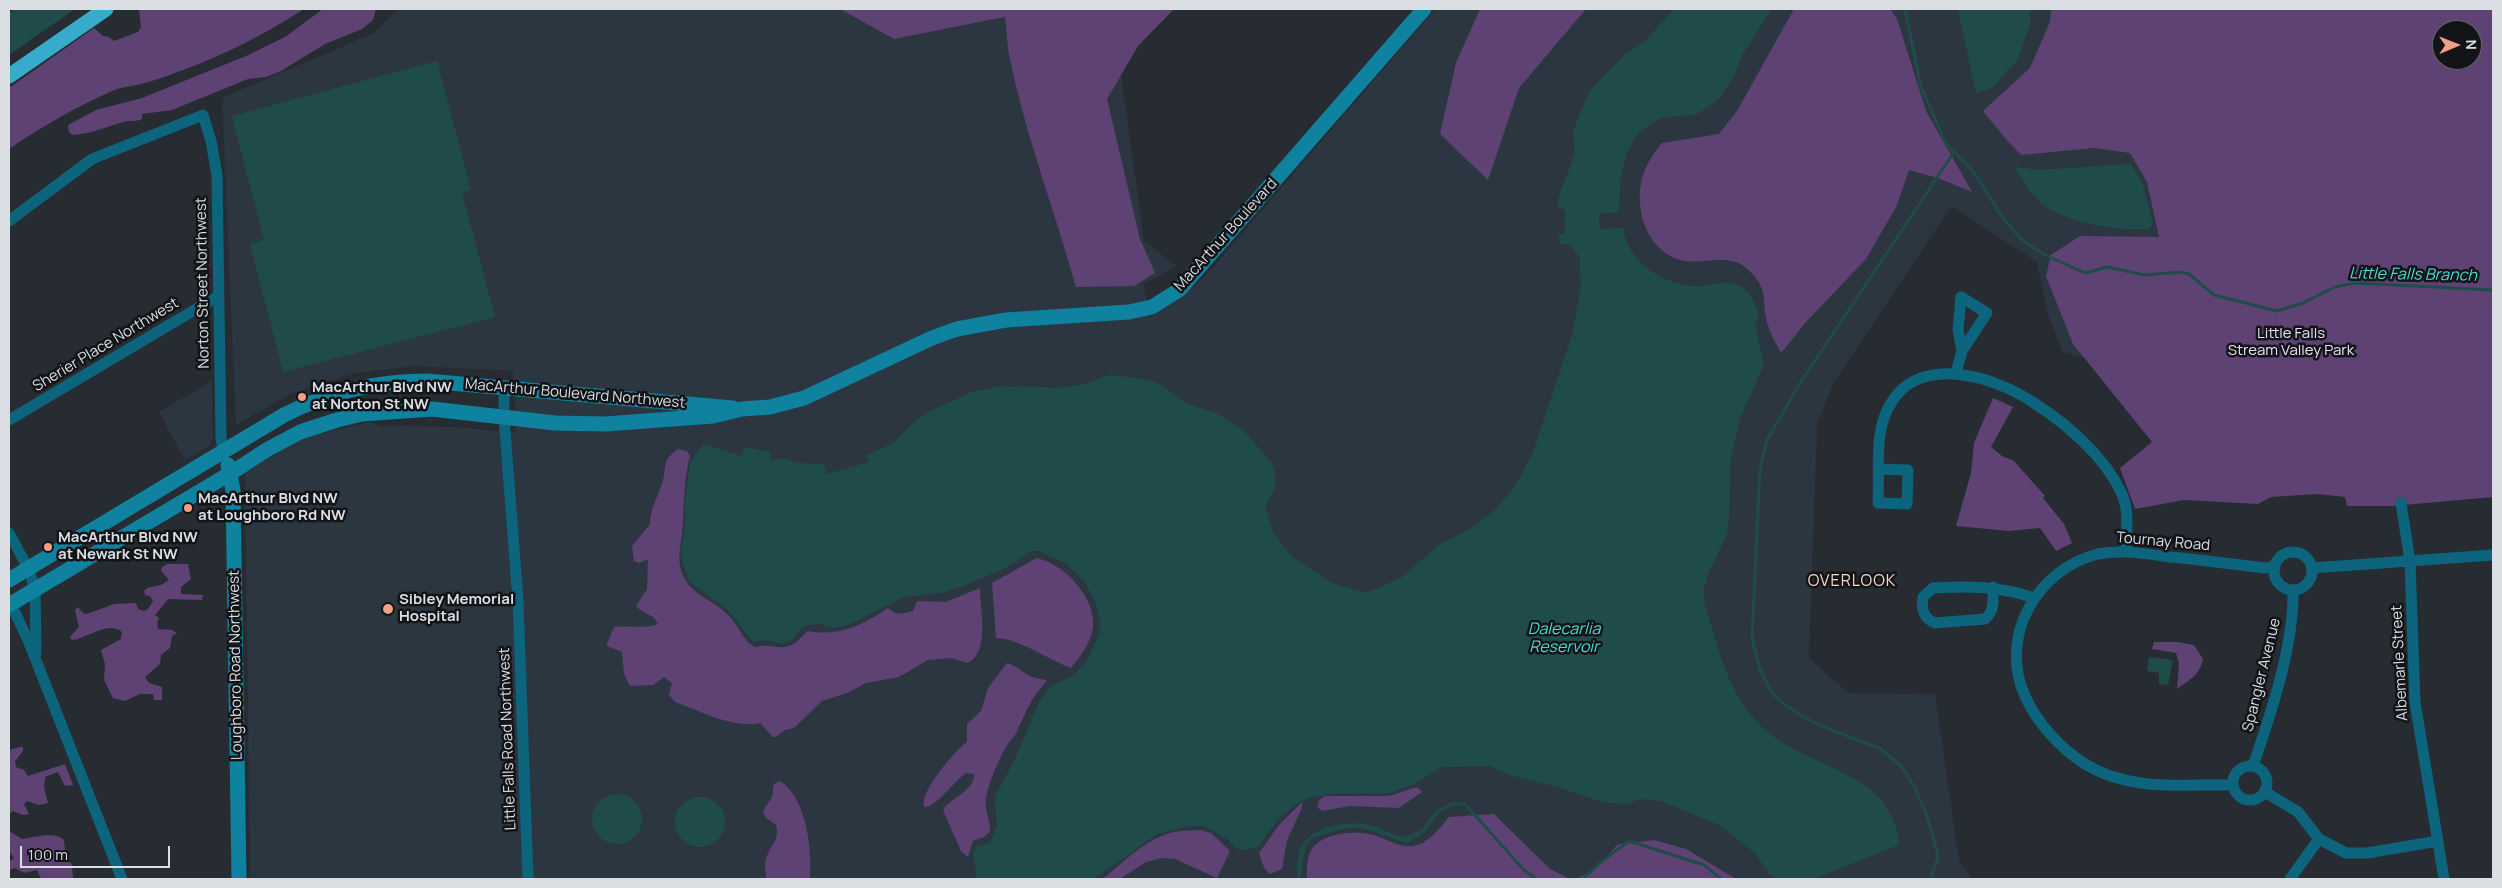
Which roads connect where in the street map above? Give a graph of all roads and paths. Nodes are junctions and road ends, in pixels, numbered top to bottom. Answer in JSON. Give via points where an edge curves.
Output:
{"nodes":[{"id":1,"x":106,"y":9,"type":"edge"},
{"id":2,"x":1424,"y":9,"type":"edge"},
{"id":3,"x":9,"y":76,"type":"edge"},
{"id":4,"x":9,"y":221,"type":"edge"},
{"id":5,"x":218,"y":296,"type":"junction"},
{"id":6,"x":957,"y":329,"type":"joint"},
{"id":7,"x":1962,"y":351,"type":"dead end"},
{"id":8,"x":1956,"y":373,"type":"junction"},
{"id":9,"x":504,"y":389,"type":"junction"},
{"id":10,"x":742,"y":410,"type":"junction"},
{"id":11,"x":504,"y":417,"type":"junction"},
{"id":12,"x":9,"y":420,"type":"edge"},
{"id":13,"x":224,"y":452,"type":"junction"},
{"id":14,"x":1880,"y":469,"type":"dead end"},
{"id":15,"x":231,"y":473,"type":"junction"},
{"id":16,"x":2401,"y":503,"type":"dead end"},
{"id":17,"x":9,"y":533,"type":"edge"},
{"id":18,"x":2126,"y":551,"type":"junction"},
{"id":19,"x":2493,"y":555,"type":"edge"},
{"id":20,"x":2410,"y":561,"type":"junction"},
{"id":21,"x":2274,"y":567,"type":"junction"},
{"id":22,"x":28,"y":568,"type":"junction"},
{"id":23,"x":2312,"y":568,"type":"junction"},
{"id":24,"x":9,"y":580,"type":"edge"},
{"id":25,"x":1993,"y":587,"type":"junction"},
{"id":26,"x":35,"y":589,"type":"junction"},
{"id":27,"x":2293,"y":590,"type":"junction"},
{"id":28,"x":2034,"y":598,"type":"junction"},
{"id":29,"x":9,"y":603,"type":"edge"},
{"id":30,"x":36,"y":662,"type":"junction"},
{"id":31,"x":2253,"y":766,"type":"junction"},
{"id":32,"x":2233,"y":785,"type":"junction"},
{"id":33,"x":2265,"y":792,"type":"junction"},
{"id":34,"x":2319,"y":839,"type":"junction"},
{"id":35,"x":2438,"y":841,"type":"junction"},
{"id":36,"x":122,"y":879,"type":"edge"},
{"id":37,"x":238,"y":879,"type":"edge"},
{"id":38,"x":528,"y":879,"type":"edge"},
{"id":39,"x":2290,"y":879,"type":"edge"},
{"id":40,"x":2444,"y":879,"type":"edge"}],
"edges":[{"from":1,"to":3,"type":"highway"},
{"from":2,"to":6,"type":"main road","name":"MacArthur Boulevard","via":[[1231,232],[1179,290],[1164,301],[1129,312],[1006,320]]},
{"from":4,"to":5,"type":"street","name":"Norton Street Northwest","via":[[92,159],[203,115],[217,175]]},
{"from":5,"to":12,"type":"street","name":"Sherier Place Northwest"},
{"from":5,"to":13,"type":"street","name":"Norton Street Northwest"},
{"from":6,"to":10,"type":"main road","name":"MacArthur Boulevard Northwest","via":[[804,398]]},
{"from":7,"to":8,"type":"street"},
{"from":8,"to":14,"type":"street","via":[[1920,378],[1891,402],[1882,422]]},
{"from":8,"to":18,"type":"street","via":[[1999,386],[2032,401],[2079,439],[2104,466],[2122,493],[2127,513]]},
{"from":9,"to":10,"type":"main road","name":"MacArthur Boulevard Northwest"},
{"from":9,"to":11,"type":"street","name":"Little Falls Road Northwest"},
{"from":9,"to":13,"type":"main road","name":"MacArthur Boulevard Northwest","via":[[406,381],[332,393],[301,406]]},
{"from":10,"to":11,"type":"main road","name":"MacArthur Boulevard Northwest","via":[[713,416],[605,424]]},
{"from":11,"to":15,"type":"main road","name":"MacArthur Boulevard Northwest","via":[[432,409],[362,414],[300,432]]},
{"from":11,"to":38,"type":"street","name":"Little Falls Road Northwest","via":[[518,600]]},
{"from":13,"to":15,"type":"main road","name":"Loughboro Road Northwest"},
{"from":13,"to":22,"type":"main road","name":"MacArthur Boulevard Northwest"},
{"from":15,"to":26,"type":"main road","name":"MacArthur Boulevard Northwest"},
{"from":15,"to":37,"type":"main road","name":"Loughboro Road Northwest"},
{"from":16,"to":20,"type":"street","name":"Albemarle Street"},
{"from":17,"to":22,"type":"street"},
{"from":18,"to":21,"type":"street","name":"Tournay Road"},
{"from":18,"to":28,"type":"street","name":"Tournay Road","via":[[2099,554],[2076,563],[2054,575]]},
{"from":19,"to":20,"type":"street"},
{"from":20,"to":23,"type":"street"},
{"from":20,"to":35,"type":"street","name":"Albemarle Street","via":[[2415,702]]},
{"from":21,"to":23,"type":"street","via":[[2280,557],[2297,552],[2307,557]]},
{"from":21,"to":27,"type":"street","via":[[2280,585]]},
{"from":22,"to":24,"type":"main road","name":"MacArthur Boulevard Northwest"},
{"from":22,"to":26,"type":"street"},
{"from":23,"to":27,"type":"street","via":[[2310,581]]},
{"from":25,"to":25,"type":"street","via":[[1994,604],[1985,619],[1935,623],[1924,614],[1923,597],[1933,588]]},
{"from":25,"to":28,"type":"street"},
{"from":26,"to":29,"type":"main road","name":"MacArthur Boulevard Northwest"},
{"from":26,"to":30,"type":"street"},
{"from":27,"to":31,"type":"street","name":"Spangler Avenue","via":[[2288,642]]},
{"from":28,"to":32,"type":"street","name":"Tournay Road","via":[[2018,642],[2021,684],[2034,713],[2067,751],[2101,772],[2139,784]]},
{"from":29,"to":30,"type":"street"},
{"from":30,"to":36,"type":"street"},
{"from":31,"to":32,"type":"street","via":[[2238,771]]},
{"from":31,"to":33,"type":"street","via":[[2266,776]]},
{"from":32,"to":33,"type":"street","via":[[2238,795],[2247,800],[2257,799]]},
{"from":33,"to":34,"type":"street","via":[[2298,812]]},
{"from":34,"to":35,"type":"street","via":[[2346,853]]},
{"from":34,"to":39,"type":"street"},
{"from":35,"to":40,"type":"street","name":"Albemarle Street"}]}
